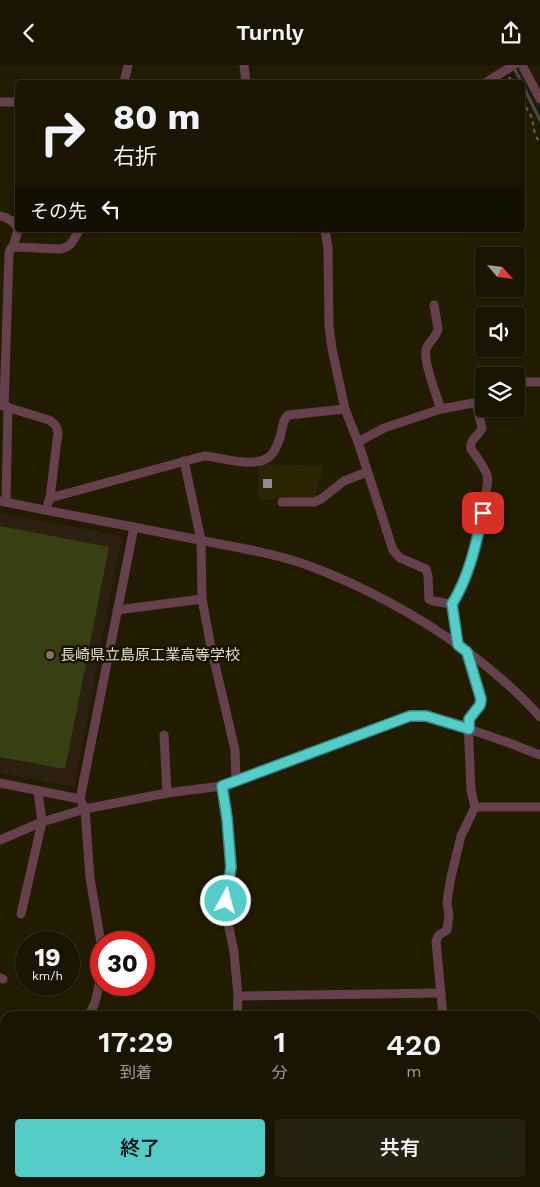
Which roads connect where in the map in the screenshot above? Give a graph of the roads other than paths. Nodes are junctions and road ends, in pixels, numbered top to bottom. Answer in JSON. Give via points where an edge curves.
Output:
{"nodes":[{"id":1,"x":128,"y":65,"type":"edge"},
{"id":2,"x":244,"y":65,"type":"edge"},
{"id":3,"x":522,"y":65,"type":"edge"},
{"id":4,"x":511,"y":67,"type":"edge"},
{"id":5,"x":125,"y":80,"type":"edge"},
{"id":6,"x":246,"y":80,"type":"edge"},
{"id":7,"x":490,"y":80,"type":"edge"},
{"id":8,"x":540,"y":99,"type":"edge"},
{"id":9,"x":0,"y":102,"type":"edge"},
{"id":10,"x":15,"y":102,"type":"edge"},
{"id":11,"x":0,"y":216,"type":"edge"},
{"id":12,"x":15,"y":223,"type":"edge"},
{"id":13,"x":17,"y":232,"type":"edge"},
{"id":14,"x":78,"y":232,"type":"edge"},
{"id":15,"x":325,"y":232,"type":"edge"},
{"id":16,"x":13,"y":247,"type":"junction"},
{"id":17,"x":434,"y":305,"type":"dead end"},
{"id":18,"x":540,"y":382,"type":"edge"},
{"id":19,"x":525,"y":383,"type":"edge"},
{"id":20,"x":475,"y":403,"type":"edge"},
{"id":21,"x":4,"y":406,"type":"edge"},
{"id":22,"x":345,"y":409,"type":"junction"},
{"id":23,"x":441,"y":409,"type":"junction"},
{"id":24,"x":481,"y":417,"type":"edge"},
{"id":25,"x":358,"y":442,"type":"junction"},
{"id":26,"x":184,"y":461,"type":"junction"},
{"id":27,"x":367,"y":472,"type":"junction"},
{"id":28,"x":50,"y":498,"type":"junction"},
{"id":29,"x":3,"y":501,"type":"edge"},
{"id":30,"x":282,"y":502,"type":"dead end"},
{"id":31,"x":46,"y":511,"type":"junction"},
{"id":32,"x":134,"y":527,"type":"junction"},
{"id":33,"x":201,"y":540,"type":"junction"},
{"id":34,"x":202,"y":599,"type":"junction"},
{"id":35,"x":452,"y":604,"type":"junction"},
{"id":36,"x":117,"y":610,"type":"junction"},
{"id":37,"x":458,"y":645,"type":"junction"},
{"id":38,"x":467,"y":652,"type":"junction"},
{"id":39,"x":540,"y":717,"type":"edge"},
{"id":40,"x":469,"y":729,"type":"junction"},
{"id":41,"x":164,"y":735,"type":"dead end"},
{"id":42,"x":540,"y":755,"type":"edge"},
{"id":43,"x":236,"y":780,"type":"junction"},
{"id":44,"x":0,"y":783,"type":"edge"},
{"id":45,"x":222,"y":786,"type":"junction"},
{"id":46,"x":38,"y":791,"type":"junction"},
{"id":47,"x":167,"y":793,"type":"junction"},
{"id":48,"x":80,"y":799,"type":"junction"},
{"id":49,"x":475,"y":807,"type":"junction"},
{"id":50,"x":540,"y":807,"type":"edge"},
{"id":51,"x":85,"y":809,"type":"junction"},
{"id":52,"x":42,"y":822,"type":"junction"},
{"id":53,"x":0,"y":840,"type":"edge"},
{"id":54,"x":21,"y":914,"type":"dead end"},
{"id":55,"x":99,"y":931,"type":"edge"},
{"id":56,"x":441,"y":993,"type":"junction"},
{"id":57,"x":96,"y":996,"type":"edge"},
{"id":58,"x":238,"y":996,"type":"junction"},
{"id":59,"x":92,"y":1011,"type":"edge"},
{"id":60,"x":237,"y":1011,"type":"edge"},
{"id":61,"x":443,"y":1011,"type":"edge"}],
"edges":[{"from":1,"to":5,"type":"street"},
{"from":2,"to":6,"type":"street"},
{"from":3,"to":8,"type":"street"},
{"from":4,"to":7,"type":"street"},
{"from":9,"to":10,"type":"street"},
{"from":11,"to":12,"type":"street"},
{"from":13,"to":16,"type":"street"},
{"from":14,"to":16,"type":"street","via":[[66,248]]},
{"from":15,"to":22,"type":"street","via":[[329,326]]},
{"from":16,"to":21,"type":"street","via":[[9,253]]},
{"from":17,"to":23,"type":"street","via":[[438,333],[425,355]]},
{"from":18,"to":19,"type":"street"},
{"from":20,"to":23,"type":"street"},
{"from":21,"to":28,"type":"street","via":[[50,420],[57,427]]},
{"from":21,"to":29,"type":"street"},
{"from":22,"to":25,"type":"street"},
{"from":22,"to":26,"type":"street","via":[[288,415],[275,449],[269,457],[257,461],[204,456]]},
{"from":23,"to":25,"type":"street","via":[[384,428]]},
{"from":24,"to":35,"type":"street","via":[[482,428],[470,446],[486,473],[483,513],[467,572]]},
{"from":25,"to":27,"type":"street"},
{"from":26,"to":28,"type":"street"},
{"from":26,"to":33,"type":"street"},
{"from":27,"to":30,"type":"street","via":[[344,481],[314,502]]},
{"from":27,"to":35,"type":"street","via":[[393,550],[400,558],[426,569],[429,599]]},
{"from":28,"to":31,"type":"street"},
{"from":29,"to":31,"type":"street"},
{"from":31,"to":32,"type":"street"},
{"from":32,"to":33,"type":"street"},
{"from":32,"to":36,"type":"street"},
{"from":33,"to":34,"type":"street"},
{"from":33,"to":37,"type":"street","via":[[306,565],[342,579],[428,624]]},
{"from":34,"to":36,"type":"street"},
{"from":34,"to":43,"type":"street","via":[[235,750]]},
{"from":35,"to":37,"type":"street"},
{"from":36,"to":48,"type":"street"},
{"from":37,"to":38,"type":"street"},
{"from":38,"to":39,"type":"street","via":[[504,681]]},
{"from":38,"to":40,"type":"street","via":[[481,699],[469,719]]},
{"from":40,"to":42,"type":"street"},
{"from":40,"to":43,"type":"street","via":[[426,716],[410,716]]},
{"from":40,"to":49,"type":"street","via":[[471,791]]},
{"from":41,"to":47,"type":"street"},
{"from":43,"to":45,"type":"street"},
{"from":44,"to":46,"type":"street"},
{"from":45,"to":47,"type":"street"},
{"from":45,"to":58,"type":"street","via":[[231,867],[226,901]]},
{"from":46,"to":48,"type":"street"},
{"from":46,"to":52,"type":"street"},
{"from":47,"to":51,"type":"street"},
{"from":48,"to":51,"type":"street"},
{"from":49,"to":50,"type":"street"},
{"from":49,"to":56,"type":"street","via":[[461,836],[451,877],[447,929],[438,935],[436,941]]},
{"from":51,"to":52,"type":"street"},
{"from":51,"to":55,"type":"street","via":[[90,878]]},
{"from":52,"to":53,"type":"street"},
{"from":52,"to":54,"type":"street"},
{"from":56,"to":58,"type":"street"},
{"from":56,"to":61,"type":"street"},
{"from":57,"to":59,"type":"street"},
{"from":58,"to":60,"type":"street"}]}
